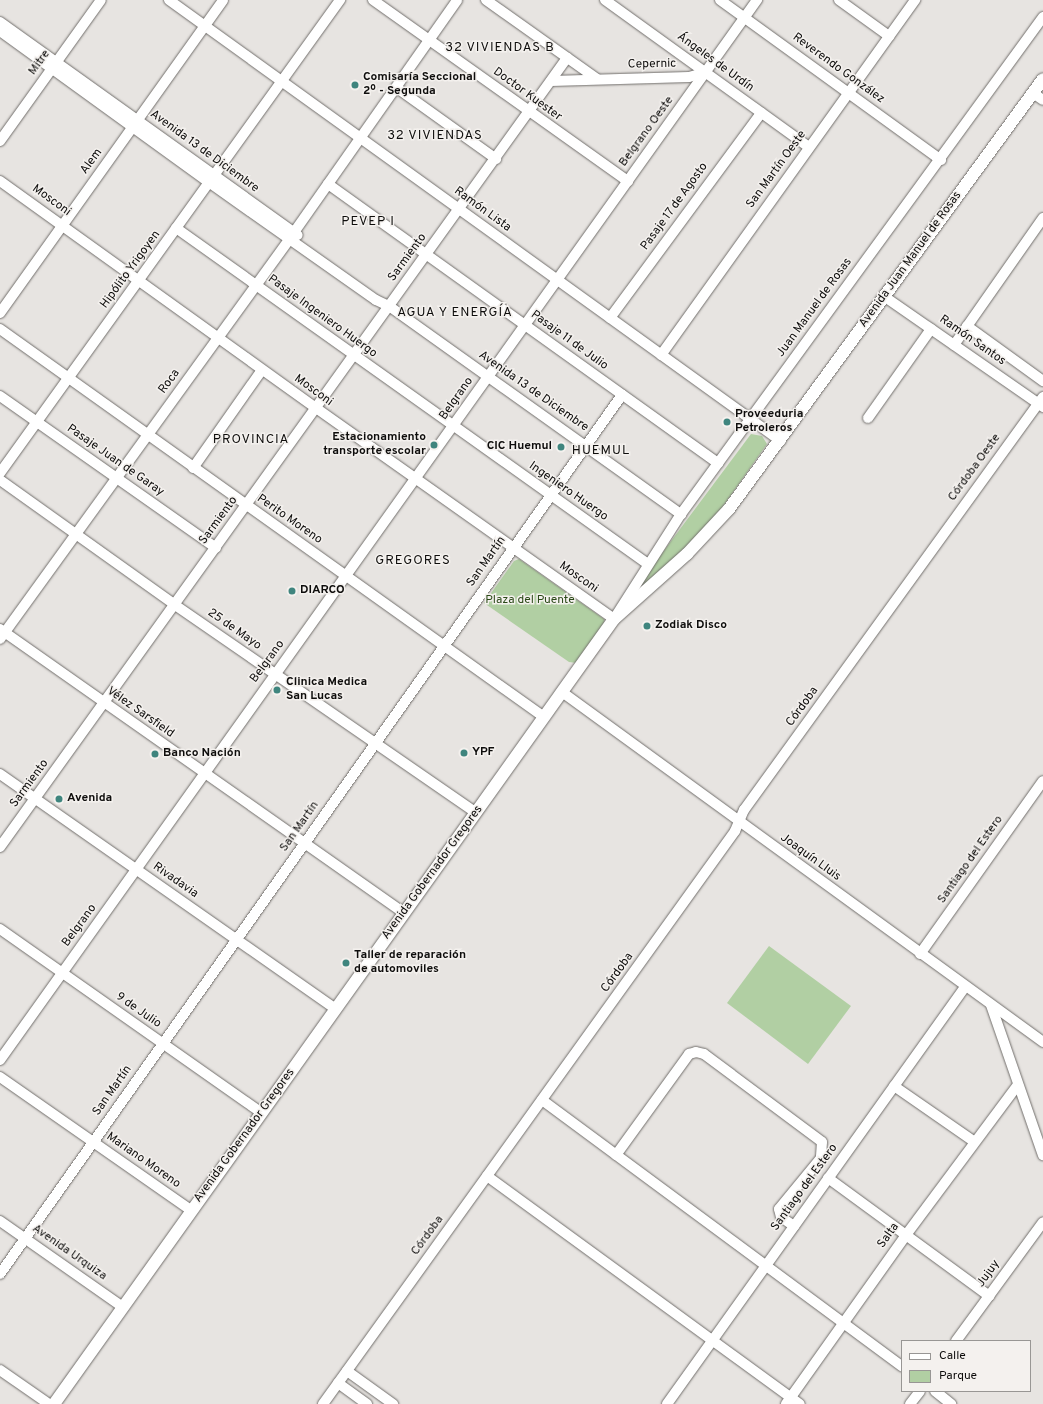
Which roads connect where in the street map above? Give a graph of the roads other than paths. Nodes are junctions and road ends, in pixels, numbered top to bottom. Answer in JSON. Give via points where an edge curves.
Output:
{"nodes":[{"id":1,"x":101,"y":0,"type":"edge"},
{"id":2,"x":169,"y":0,"type":"edge"},
{"id":3,"x":223,"y":0,"type":"edge"},
{"id":4,"x":340,"y":0,"type":"edge"},
{"id":5,"x":373,"y":0,"type":"edge"},
{"id":6,"x":457,"y":0,"type":"edge"},
{"id":7,"x":486,"y":0,"type":"edge"},
{"id":8,"x":605,"y":0,"type":"edge"},
{"id":9,"x":720,"y":0,"type":"edge"},
{"id":10,"x":757,"y":0,"type":"edge"},
{"id":11,"x":839,"y":0,"type":"edge"},
{"id":12,"x":915,"y":0,"type":"edge"},
{"id":13,"x":1043,"y":17,"type":"edge"},
{"id":14,"x":745,"y":18,"type":"junction"},
{"id":15,"x":0,"y":22,"type":"edge"},
{"id":16,"x":205,"y":26,"type":"junction"},
{"id":17,"x":0,"y":31,"type":"edge"},
{"id":18,"x":889,"y":36,"type":"junction"},
{"id":19,"x":430,"y":40,"type":"junction"},
{"id":20,"x":567,"y":58,"type":"junction"},
{"id":21,"x":55,"y":65,"type":"junction"},
{"id":22,"x":706,"y":72,"type":"junction"},
{"id":23,"x":597,"y":79,"type":"junction"},
{"id":24,"x":1043,"y":79,"type":"edge"},
{"id":25,"x":551,"y":81,"type":"junction"},
{"id":26,"x":283,"y":82,"type":"junction"},
{"id":27,"x":397,"y":88,"type":"junction"},
{"id":28,"x":848,"y":92,"type":"junction"},
{"id":29,"x":1038,"y":96,"type":"edge"},
{"id":30,"x":529,"y":113,"type":"junction"},
{"id":31,"x":761,"y":113,"type":"junction"},
{"id":32,"x":135,"y":124,"type":"junction"},
{"id":33,"x":361,"y":138,"type":"junction"},
{"id":34,"x":0,"y":141,"type":"edge"},
{"id":35,"x":809,"y":147,"type":"junction"},
{"id":36,"x":496,"y":159,"type":"junction"},
{"id":37,"x":941,"y":160,"type":"junction"},
{"id":38,"x":212,"y":179,"type":"junction"},
{"id":39,"x":0,"y":181,"type":"edge"},
{"id":40,"x":628,"y":181,"type":"junction"},
{"id":41,"x":328,"y":184,"type":"junction"},
{"id":42,"x":459,"y":209,"type":"junction"},
{"id":43,"x":1043,"y":218,"type":"edge"},
{"id":44,"x":62,"y":226,"type":"junction"},
{"id":45,"x":176,"y":228,"type":"junction"},
{"id":46,"x":292,"y":235,"type":"junction"},
{"id":47,"x":426,"y":254,"type":"junction"},
{"id":48,"x":557,"y":280,"type":"junction"},
{"id":49,"x":138,"y":281,"type":"junction"},
{"id":50,"x":255,"y":285,"type":"junction"},
{"id":51,"x":885,"y":296,"type":"junction"},
{"id":52,"x":389,"y":306,"type":"junction"},
{"id":53,"x":0,"y":312,"type":"edge"},
{"id":54,"x":610,"y":318,"type":"junction"},
{"id":55,"x":525,"y":326,"type":"junction"},
{"id":56,"x":967,"y":326,"type":"junction"},
{"id":57,"x":0,"y":329,"type":"edge"},
{"id":58,"x":931,"y":329,"type":"junction"},
{"id":59,"x":217,"y":338,"type":"junction"},
{"id":60,"x":954,"y":345,"type":"junction"},
{"id":61,"x":661,"y":354,"type":"junction"},
{"id":62,"x":353,"y":356,"type":"junction"},
{"id":63,"x":262,"y":370,"type":"junction"},
{"id":64,"x":488,"y":378,"type":"junction"},
{"id":65,"x":68,"y":379,"type":"junction"},
{"id":66,"x":1043,"y":381,"type":"edge"},
{"id":67,"x":622,"y":394,"type":"junction"},
{"id":68,"x":0,"y":396,"type":"edge"},
{"id":69,"x":1041,"y":403,"type":"edge"},
{"id":70,"x":316,"y":408,"type":"junction"},
{"id":71,"x":750,"y":418,"type":"junction"},
{"id":72,"x":868,"y":418,"type":"dead end"},
{"id":73,"x":37,"y":423,"type":"junction"},
{"id":74,"x":454,"y":427,"type":"junction"},
{"id":75,"x":148,"y":436,"type":"junction"},
{"id":76,"x":781,"y":441,"type":"junction"},
{"id":77,"x":586,"y":446,"type":"junction"},
{"id":78,"x":718,"y":463,"type":"junction"},
{"id":79,"x":193,"y":468,"type":"junction"},
{"id":80,"x":0,"y":473,"type":"edge"},
{"id":81,"x":117,"y":479,"type":"junction"},
{"id":82,"x":0,"y":480,"type":"edge"},
{"id":83,"x":416,"y":480,"type":"junction"},
{"id":84,"x":550,"y":496,"type":"junction"},
{"id":85,"x":246,"y":506,"type":"junction"},
{"id":86,"x":681,"y":514,"type":"junction"},
{"id":87,"x":76,"y":534,"type":"junction"},
{"id":88,"x":216,"y":548,"type":"junction"},
{"id":89,"x":513,"y":548,"type":"junction"},
{"id":90,"x":929,"y":555,"type":"joint"},
{"id":91,"x":648,"y":564,"type":"junction"},
{"id":92,"x":346,"y":576,"type":"junction"},
{"id":93,"x":174,"y":605,"type":"junction"},
{"id":94,"x":614,"y":618,"type":"junction"},
{"id":95,"x":2,"y":633,"type":"edge"},
{"id":96,"x":444,"y":645,"type":"junction"},
{"id":97,"x":275,"y":674,"type":"junction"},
{"id":98,"x":562,"y":692,"type":"junction"},
{"id":99,"x":104,"y":703,"type":"junction"},
{"id":100,"x":544,"y":717,"type":"junction"},
{"id":101,"x":375,"y":743,"type":"junction"},
{"id":102,"x":205,"y":773,"type":"junction"},
{"id":103,"x":0,"y":774,"type":"edge"},
{"id":104,"x":1043,"y":780,"type":"edge"},
{"id":105,"x":35,"y":799,"type":"junction"},
{"id":106,"x":476,"y":813,"type":"junction"},
{"id":107,"x":739,"y":822,"type":"junction"},
{"id":108,"x":305,"y":843,"type":"junction"},
{"id":109,"x":0,"y":848,"type":"edge"},
{"id":110,"x":136,"y":870,"type":"junction"},
{"id":111,"x":404,"y":913,"type":"junction"},
{"id":112,"x":0,"y":929,"type":"edge"},
{"id":113,"x":236,"y":940,"type":"junction"},
{"id":114,"x":920,"y":954,"type":"junction"},
{"id":115,"x":62,"y":973,"type":"junction"},
{"id":116,"x":965,"y":987,"type":"junction"},
{"id":117,"x":991,"y":1005,"type":"junction"},
{"id":118,"x":336,"y":1009,"type":"junction"},
{"id":119,"x":1043,"y":1042,"type":"edge"},
{"id":120,"x":163,"y":1044,"type":"junction"},
{"id":121,"x":0,"y":1060,"type":"edge"},
{"id":122,"x":0,"y":1077,"type":"edge"},
{"id":123,"x":894,"y":1086,"type":"junction"},
{"id":124,"x":1017,"y":1086,"type":"junction"},
{"id":125,"x":542,"y":1100,"type":"junction"},
{"id":126,"x":262,"y":1113,"type":"junction"},
{"id":127,"x":93,"y":1142,"type":"junction"},
{"id":128,"x":975,"y":1142,"type":"junction"},
{"id":129,"x":616,"y":1155,"type":"junction"},
{"id":130,"x":1043,"y":1155,"type":"edge"},
{"id":131,"x":487,"y":1176,"type":"junction"},
{"id":132,"x":828,"y":1178,"type":"junction"},
{"id":133,"x":192,"y":1211,"type":"junction"},
{"id":134,"x":0,"y":1221,"type":"edge"},
{"id":135,"x":1043,"y":1222,"type":"edge"},
{"id":136,"x":794,"y":1226,"type":"junction"},
{"id":137,"x":906,"y":1235,"type":"junction"},
{"id":138,"x":25,"y":1238,"type":"junction"},
{"id":139,"x":765,"y":1267,"type":"junction"},
{"id":140,"x":0,"y":1274,"type":"edge"},
{"id":141,"x":989,"y":1296,"type":"junction"},
{"id":142,"x":123,"y":1308,"type":"junction"},
{"id":143,"x":844,"y":1324,"type":"junction"},
{"id":144,"x":957,"y":1340,"type":"edge"},
{"id":145,"x":712,"y":1341,"type":"junction"},
{"id":146,"x":901,"y":1365,"type":"edge"},
{"id":147,"x":0,"y":1370,"type":"edge"},
{"id":148,"x":347,"y":1371,"type":"junction"},
{"id":149,"x":338,"y":1383,"type":"junction"},
{"id":150,"x":919,"y":1392,"type":"edge"},
{"id":151,"x":936,"y":1392,"type":"edge"},
{"id":152,"x":788,"y":1401,"type":"edge"},
{"id":153,"x":49,"y":1404,"type":"edge"},
{"id":154,"x":54,"y":1404,"type":"edge"},
{"id":155,"x":323,"y":1404,"type":"edge"},
{"id":156,"x":368,"y":1404,"type":"edge"},
{"id":157,"x":393,"y":1404,"type":"edge"},
{"id":158,"x":667,"y":1404,"type":"edge"},
{"id":159,"x":800,"y":1404,"type":"edge"},
{"id":160,"x":910,"y":1404,"type":"edge"},
{"id":161,"x":951,"y":1404,"type":"edge"}],
"edges":[{"from":1,"to":21,"type":"street","name":"Mitre"},
{"from":2,"to":16,"type":"street","name":"Ramón Lista"},
{"from":3,"to":16,"type":"street","name":"Alem"},
{"from":4,"to":26,"type":"street","name":"Hipólito Yrigoyen"},
{"from":5,"to":19,"type":"street","name":"Doctor Kuester"},
{"from":6,"to":19,"type":"street","name":"Roca"},
{"from":7,"to":20,"type":"street"},
{"from":8,"to":22,"type":"street","name":"Ángeles de Urdín"},
{"from":9,"to":14,"type":"street","name":"Reverendo González"},
{"from":10,"to":14,"type":"street","name":"Belgrano Oeste"},
{"from":11,"to":18,"type":"street"},
{"from":12,"to":18,"type":"street","name":"San Martín Oeste"},
{"from":13,"to":37,"type":"street","name":"Juan Manuel de Rosas"},
{"from":14,"to":22,"type":"street","name":"Belgrano Oeste"},
{"from":14,"to":28,"type":"street","name":"Reverendo González"},
{"from":15,"to":21,"type":"street","name":"Avenida 13 de Diciembre"},
{"from":16,"to":26,"type":"street","name":"Ramón Lista"},
{"from":16,"to":32,"type":"street","name":"Alem"},
{"from":17,"to":21,"type":"street","name":"Avenida 13 de Diciembre"},
{"from":18,"to":28,"type":"street","name":"San Martín Oeste"},
{"from":19,"to":27,"type":"street","name":"Roca"},
{"from":19,"to":30,"type":"street","name":"Doctor Kuester"},
{"from":20,"to":23,"type":"street"},
{"from":20,"to":25,"type":"street","name":"Sarmiento"},
{"from":21,"to":32,"type":"street","name":"Avenida 13 de Diciembre"},
{"from":21,"to":34,"type":"street","name":"Mitre"},
{"from":22,"to":23,"type":"street","name":"Cepernic","via":[[689,77]]},
{"from":22,"to":31,"type":"street","name":"Ángeles de Urdín"},
{"from":22,"to":40,"type":"street","name":"Belgrano Oeste"},
{"from":23,"to":25,"type":"street","name":"Cepernic"},
{"from":24,"to":29,"type":"main road","name":"Avenida Juan Manuel de Rosas"},
{"from":25,"to":30,"type":"street","name":"Sarmiento"},
{"from":26,"to":33,"type":"street","name":"Ramón Lista"},
{"from":26,"to":38,"type":"street","name":"Hipólito Yrigoyen"},
{"from":27,"to":33,"type":"street","name":"Roca"},
{"from":27,"to":36,"type":"street"},
{"from":28,"to":35,"type":"street","name":"San Martín Oeste"},
{"from":28,"to":37,"type":"street","name":"Reverendo González"},
{"from":29,"to":51,"type":"main road","name":"Avenida Juan Manuel de Rosas"},
{"from":30,"to":36,"type":"street","name":"Sarmiento"},
{"from":30,"to":40,"type":"street","name":"Doctor Kuester"},
{"from":31,"to":35,"type":"street","name":"Ángeles de Urdín"},
{"from":31,"to":54,"type":"street","name":"Pasaje 17 de Agosto"},
{"from":32,"to":38,"type":"street","name":"Avenida 13 de Diciembre"},
{"from":32,"to":44,"type":"street","name":"Alem"},
{"from":33,"to":41,"type":"street","name":"Roca"},
{"from":33,"to":42,"type":"street","name":"Ramón Lista"},
{"from":35,"to":61,"type":"street","name":"San Martín Oeste"},
{"from":36,"to":42,"type":"street","name":"Sarmiento"},
{"from":37,"to":71,"type":"street","name":"Juan Manuel de Rosas"},
{"from":38,"to":45,"type":"street","name":"Hipólito Yrigoyen"},
{"from":38,"to":46,"type":"street","name":"Avenida 13 de Diciembre"},
{"from":39,"to":44,"type":"street","name":"Mosconi"},
{"from":40,"to":48,"type":"street","name":"Belgrano Oeste"},
{"from":41,"to":46,"type":"street","name":"Roca"},
{"from":41,"to":47,"type":"street","name":"Pasaje 11 de Julio"},
{"from":42,"to":47,"type":"street","name":"Sarmiento"},
{"from":42,"to":48,"type":"street","name":"Ramón Lista"},
{"from":43,"to":56,"type":"street"},
{"from":44,"to":49,"type":"street","name":"Mosconi"},
{"from":44,"to":53,"type":"street","name":"Alem"},
{"from":45,"to":49,"type":"street","name":"Hipólito Yrigoyen"},
{"from":45,"to":50,"type":"street","name":"Pasaje Ingeniero Huergo"},
{"from":46,"to":50,"type":"street","name":"Roca"},
{"from":46,"to":52,"type":"street","name":"Avenida 13 de Diciembre","via":[[380,294]]},
{"from":47,"to":52,"type":"street","name":"Sarmiento"},
{"from":47,"to":55,"type":"street","name":"Pasaje 11 de Julio"},
{"from":48,"to":54,"type":"street","name":"Ramón Lista"},
{"from":48,"to":55,"type":"street","name":"Belgrano"},
{"from":49,"to":59,"type":"street","name":"Mosconi"},
{"from":49,"to":65,"type":"street","name":"Hipólito Yrigoyen"},
{"from":50,"to":59,"type":"street","name":"Roca"},
{"from":50,"to":62,"type":"street","name":"Pasaje Ingeniero Huergo"},
{"from":51,"to":58,"type":"street","name":"Ramón Santos"},
{"from":51,"to":76,"type":"main road","name":"Avenida Juan Manuel de Rosas"},
{"from":52,"to":62,"type":"street","name":"Sarmiento"},
{"from":52,"to":64,"type":"street","name":"Avenida 13 de Diciembre"},
{"from":54,"to":61,"type":"street","name":"Ramón Lista"},
{"from":55,"to":64,"type":"street","name":"Belgrano"},
{"from":55,"to":67,"type":"street","name":"Pasaje 11 de Julio"},
{"from":56,"to":60,"type":"street"},
{"from":56,"to":66,"type":"street","name":"Ramón Santos"},
{"from":57,"to":65,"type":"street","name":"Perito Moreno"},
{"from":58,"to":60,"type":"street","name":"Ramón Santos"},
{"from":58,"to":72,"type":"street"},
{"from":59,"to":63,"type":"street","name":"Mosconi"},
{"from":59,"to":75,"type":"street","name":"Roca"},
{"from":60,"to":69,"type":"street","name":"Ramón Santos"},
{"from":61,"to":71,"type":"street","name":"Ramón Lista"},
{"from":62,"to":70,"type":"street","name":"Sarmiento"},
{"from":62,"to":74,"type":"street","name":"Pasaje Ingeniero Huergo"},
{"from":63,"to":70,"type":"street","name":"Mosconi"},
{"from":63,"to":79,"type":"street"},
{"from":64,"to":74,"type":"street","name":"Belgrano"},
{"from":64,"to":77,"type":"street","name":"Avenida 13 de Diciembre"},
{"from":65,"to":73,"type":"street","name":"Hipólito Yrigoyen"},
{"from":65,"to":75,"type":"street","name":"Perito Moreno"},
{"from":67,"to":77,"type":"street","name":"San Martín"},
{"from":67,"to":78,"type":"street","name":"Pasaje 11 de Julio"},
{"from":68,"to":73,"type":"street","name":"Pasaje Juan de Garay"},
{"from":69,"to":90,"type":"street","name":"Córdoba Oeste"},
{"from":70,"to":83,"type":"street","name":"Mosconi"},
{"from":70,"to":85,"type":"street","name":"Sarmiento"},
{"from":71,"to":76,"type":"street","name":"Ramón Lista"},
{"from":71,"to":78,"type":"street","name":"Juan Manuel de Rosas"},
{"from":73,"to":80,"type":"street","name":"Hipólito Yrigoyen"},
{"from":73,"to":81,"type":"street","name":"Pasaje Juan de Garay"},
{"from":74,"to":83,"type":"street","name":"Belgrano"},
{"from":74,"to":84,"type":"street","name":"Ingeniero Huergo"},
{"from":75,"to":79,"type":"street","name":"Perito Moreno"},
{"from":75,"to":81,"type":"street","name":"Roca"},
{"from":76,"to":94,"type":"main road","name":"Avenida Gobernador Gregores","via":[[708,532],[669,571]]},
{"from":77,"to":84,"type":"street","name":"San Martín"},
{"from":77,"to":86,"type":"street","name":"Avenida 13 de Diciembre"},
{"from":78,"to":86,"type":"street","name":"Juan Manuel de Rosas"},
{"from":79,"to":85,"type":"street","name":"Perito Moreno"},
{"from":81,"to":87,"type":"street","name":"Roca"},
{"from":81,"to":88,"type":"street","name":"Pasaje Juan de Garay"},
{"from":82,"to":87,"type":"street","name":"25 de Mayo"},
{"from":83,"to":89,"type":"street","name":"Mosconi"},
{"from":83,"to":92,"type":"street","name":"Belgrano"},
{"from":84,"to":89,"type":"street","name":"San Martín"},
{"from":84,"to":91,"type":"street","name":"Ingeniero Huergo"},
{"from":85,"to":88,"type":"street","name":"Sarmiento"},
{"from":85,"to":92,"type":"street","name":"Perito Moreno"},
{"from":86,"to":91,"type":"street","name":"Juan Manuel de Rosas"},
{"from":87,"to":93,"type":"street","name":"25 de Mayo"},
{"from":87,"to":95,"type":"street","name":"Roca"},
{"from":88,"to":93,"type":"street","name":"Sarmiento"},
{"from":89,"to":94,"type":"street","name":"Mosconi"},
{"from":89,"to":96,"type":"street","name":"San Martín"},
{"from":90,"to":107,"type":"street","name":"Córdoba","via":[[744,810]]},
{"from":91,"to":94,"type":"street","name":"Juan Manuel de Rosas"},
{"from":92,"to":96,"type":"street","name":"Perito Moreno"},
{"from":92,"to":97,"type":"street","name":"Belgrano"},
{"from":93,"to":97,"type":"street","name":"25 de Mayo"},
{"from":93,"to":99,"type":"street","name":"Sarmiento"},
{"from":94,"to":98,"type":"main road","name":"Avenida Gobernador Gregores"},
{"from":95,"to":99,"type":"street","name":"Vélez Sarsfield"},
{"from":96,"to":100,"type":"street","name":"Perito Moreno"},
{"from":96,"to":101,"type":"street","name":"San Martín"},
{"from":97,"to":101,"type":"street","name":"25 de Mayo"},
{"from":97,"to":102,"type":"street","name":"Belgrano"},
{"from":98,"to":100,"type":"main road","name":"Avenida Gobernador Gregores"},
{"from":98,"to":107,"type":"street","name":"Joaquín Lluis"},
{"from":99,"to":102,"type":"street","name":"Vélez Sarsfield"},
{"from":99,"to":105,"type":"street","name":"Sarmiento"},
{"from":100,"to":106,"type":"main road","name":"Avenida Gobernador Gregores"},
{"from":101,"to":106,"type":"street","name":"25 de Mayo"},
{"from":101,"to":108,"type":"street","name":"San Martín"},
{"from":102,"to":108,"type":"street","name":"Vélez Sarsfield"},
{"from":102,"to":110,"type":"street","name":"Belgrano"},
{"from":103,"to":105,"type":"street","name":"Rivadavia"},
{"from":104,"to":114,"type":"street","name":"Santiago del Estero"},
{"from":105,"to":109,"type":"street","name":"Sarmiento"},
{"from":105,"to":110,"type":"street","name":"Rivadavia"},
{"from":106,"to":111,"type":"main road","name":"Avenida Gobernador Gregores"},
{"from":107,"to":114,"type":"street","name":"Joaquín Lluis"},
{"from":107,"to":125,"type":"street","name":"Córdoba"},
{"from":108,"to":111,"type":"street","name":"Vélez Sarsfield"},
{"from":108,"to":113,"type":"street","name":"San Martín"},
{"from":110,"to":113,"type":"street","name":"Rivadavia"},
{"from":110,"to":115,"type":"street","name":"Belgrano"},
{"from":111,"to":118,"type":"main road","name":"Avenida Gobernador Gregores"},
{"from":112,"to":115,"type":"street","name":"9 de Julio"},
{"from":113,"to":118,"type":"street","name":"Rivadavia"},
{"from":113,"to":120,"type":"street","name":"San Martín"},
{"from":114,"to":116,"type":"street","name":"Joaquín Lluis"},
{"from":115,"to":120,"type":"street","name":"9 de Julio"},
{"from":115,"to":121,"type":"street","name":"Belgrano"},
{"from":116,"to":117,"type":"street","name":"Joaquín Lluis"},
{"from":116,"to":123,"type":"street","name":"Santiago del Estero"},
{"from":117,"to":119,"type":"street","name":"Joaquín Lluis"},
{"from":117,"to":124,"type":"street"},
{"from":118,"to":126,"type":"main road","name":"Avenida Gobernador Gregores"},
{"from":120,"to":126,"type":"street","name":"9 de Julio"},
{"from":120,"to":127,"type":"street","name":"San Martín"},
{"from":122,"to":127,"type":"street","name":"Mariano Moreno"},
{"from":123,"to":128,"type":"street"},
{"from":123,"to":132,"type":"street","name":"Santiago del Estero"},
{"from":124,"to":128,"type":"street","name":"Salta"},
{"from":124,"to":130,"type":"street"},
{"from":125,"to":129,"type":"street"},
{"from":125,"to":131,"type":"street","name":"Córdoba"},
{"from":126,"to":133,"type":"main road","name":"Avenida Gobernador Gregores"},
{"from":127,"to":133,"type":"street","name":"Mariano Moreno"},
{"from":127,"to":138,"type":"street","name":"San Martín"},
{"from":128,"to":137,"type":"street","name":"Salta"},
{"from":129,"to":136,"type":"street","via":[[690,1054],[704,1054],[822,1142],[821,1158],[779,1209],[781,1217]]},
{"from":129,"to":139,"type":"street"},
{"from":131,"to":145,"type":"street"},
{"from":131,"to":148,"type":"street","name":"Córdoba"},
{"from":132,"to":136,"type":"street","name":"Santiago del Estero"},
{"from":132,"to":137,"type":"street"},
{"from":133,"to":142,"type":"main road","name":"Avenida Gobernador Gregores"},
{"from":134,"to":138,"type":"street","name":"Avenida Urquiza"},
{"from":135,"to":141,"type":"street","name":"Jujuy"},
{"from":136,"to":139,"type":"street","name":"Santiago del Estero"},
{"from":137,"to":141,"type":"street"},
{"from":137,"to":143,"type":"street","name":"Salta"},
{"from":138,"to":140,"type":"street","name":"San Martín"},
{"from":138,"to":142,"type":"street","name":"Avenida Urquiza"},
{"from":139,"to":143,"type":"street"},
{"from":139,"to":145,"type":"street","name":"Santiago del Estero"},
{"from":141,"to":144,"type":"street","name":"Jujuy"},
{"from":142,"to":154,"type":"main road","name":"Avenida Gobernador Gregores"},
{"from":143,"to":146,"type":"street"},
{"from":143,"to":152,"type":"street","name":"Salta"},
{"from":145,"to":152,"type":"street"},
{"from":145,"to":158,"type":"street","name":"Santiago del Estero"},
{"from":147,"to":153,"type":"street"},
{"from":148,"to":149,"type":"street","name":"Córdoba"},
{"from":148,"to":157,"type":"street"},
{"from":149,"to":155,"type":"street","name":"Córdoba"},
{"from":149,"to":156,"type":"street"},
{"from":150,"to":160,"type":"street"},
{"from":151,"to":161,"type":"street"},
{"from":152,"to":159,"type":"street"}]}
